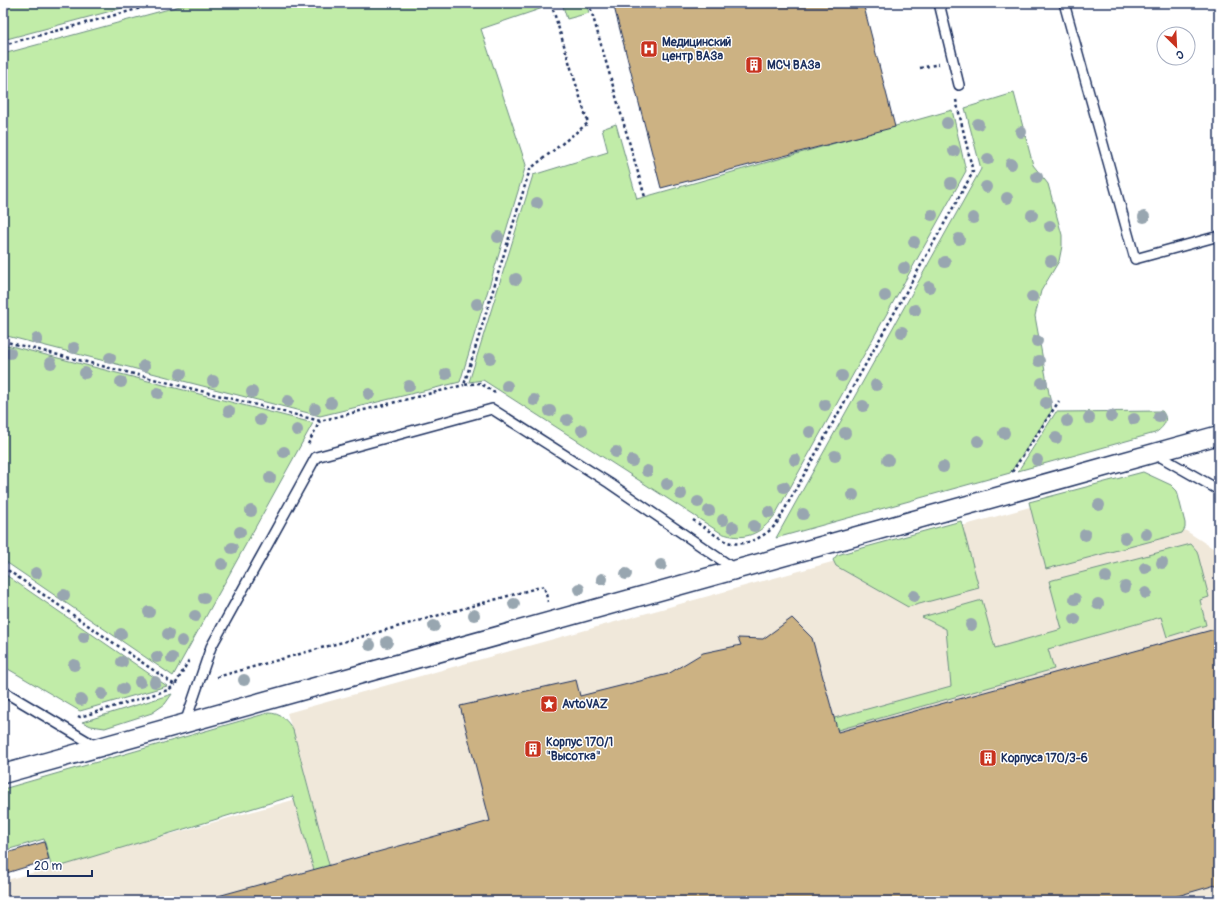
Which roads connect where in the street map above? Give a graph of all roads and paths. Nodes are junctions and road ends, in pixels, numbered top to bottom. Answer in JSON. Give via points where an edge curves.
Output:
{"nodes":[{"id":1,"x":160,"y":3,"type":"edge"},
{"id":2,"x":552,"y":3,"type":"edge"},
{"id":3,"x":589,"y":3,"type":"edge"},
{"id":4,"x":939,"y":3,"type":"edge"},
{"id":5,"x":1064,"y":3,"type":"edge"},
{"id":6,"x":3,"y":45,"type":"edge"},
{"id":7,"x":959,"y":85,"type":"joint"},
{"id":8,"x":645,"y":197,"type":"dead end"},
{"id":9,"x":1219,"y":236,"type":"edge"},
{"id":10,"x":3,"y":341,"type":"edge"},
{"id":11,"x":464,"y":385,"type":"junction"},
{"id":12,"x":500,"y":396,"type":"dead end"},
{"id":13,"x":1059,"y":401,"type":"dead end"},
{"id":14,"x":320,"y":421,"type":"junction"},
{"id":15,"x":1219,"y":435,"type":"edge"},
{"id":16,"x":305,"y":449,"type":"dead end"},
{"id":17,"x":1154,"y":453,"type":"junction"},
{"id":18,"x":1012,"y":473,"type":"dead end"},
{"id":19,"x":1219,"y":490,"type":"edge"},
{"id":20,"x":688,"y":516,"type":"dead end"},
{"id":21,"x":3,"y":567,"type":"edge"},
{"id":22,"x":736,"y":570,"type":"junction"},
{"id":23,"x":548,"y":602,"type":"dead end"},
{"id":24,"x":191,"y":657,"type":"dead end"},
{"id":25,"x":3,"y":672,"type":"edge"},
{"id":26,"x":9,"y":676,"type":"dead end"},
{"id":27,"x":216,"y":677,"type":"dead end"},
{"id":28,"x":175,"y":685,"type":"junction"},
{"id":29,"x":3,"y":691,"type":"edge"},
{"id":30,"x":73,"y":713,"type":"dead end"},
{"id":31,"x":185,"y":724,"type":"junction"},
{"id":32,"x":99,"y":748,"type":"junction"},
{"id":33,"x":3,"y":774,"type":"edge"}],
"edges":[{"from":1,"to":6,"type":"path"},
{"from":2,"to":11,"type":"path","via":[[588,123],[530,169]]},
{"from":3,"to":8,"type":"path"},
{"from":4,"to":7,"type":"lane"},
{"from":5,"to":9,"type":"lane","via":[[1135,259]]},
{"from":7,"to":20,"type":"path","via":[[956,99],[973,172],[777,523],[762,537],[739,544],[728,542]]},
{"from":10,"to":14,"type":"path"},
{"from":11,"to":12,"type":"path","via":[[480,383]]},
{"from":11,"to":14,"type":"path"},
{"from":13,"to":18,"type":"path"},
{"from":14,"to":16,"type":"path"},
{"from":15,"to":17,"type":"street"},
{"from":17,"to":19,"type":"lane"},
{"from":17,"to":22,"type":"street"},
{"from":21,"to":28,"type":"path"},
{"from":22,"to":31,"type":"street"},
{"from":22,"to":31,"type":"lane","via":[[609,483],[492,409],[316,457],[211,647]]},
{"from":23,"to":27,"type":"path","via":[[544,586]]},
{"from":24,"to":28,"type":"path"},
{"from":25,"to":26,"type":"path"},
{"from":28,"to":30,"type":"path","via":[[168,690],[80,717]]},
{"from":29,"to":32,"type":"lane"},
{"from":31,"to":32,"type":"street"},
{"from":32,"to":33,"type":"street"}]}
